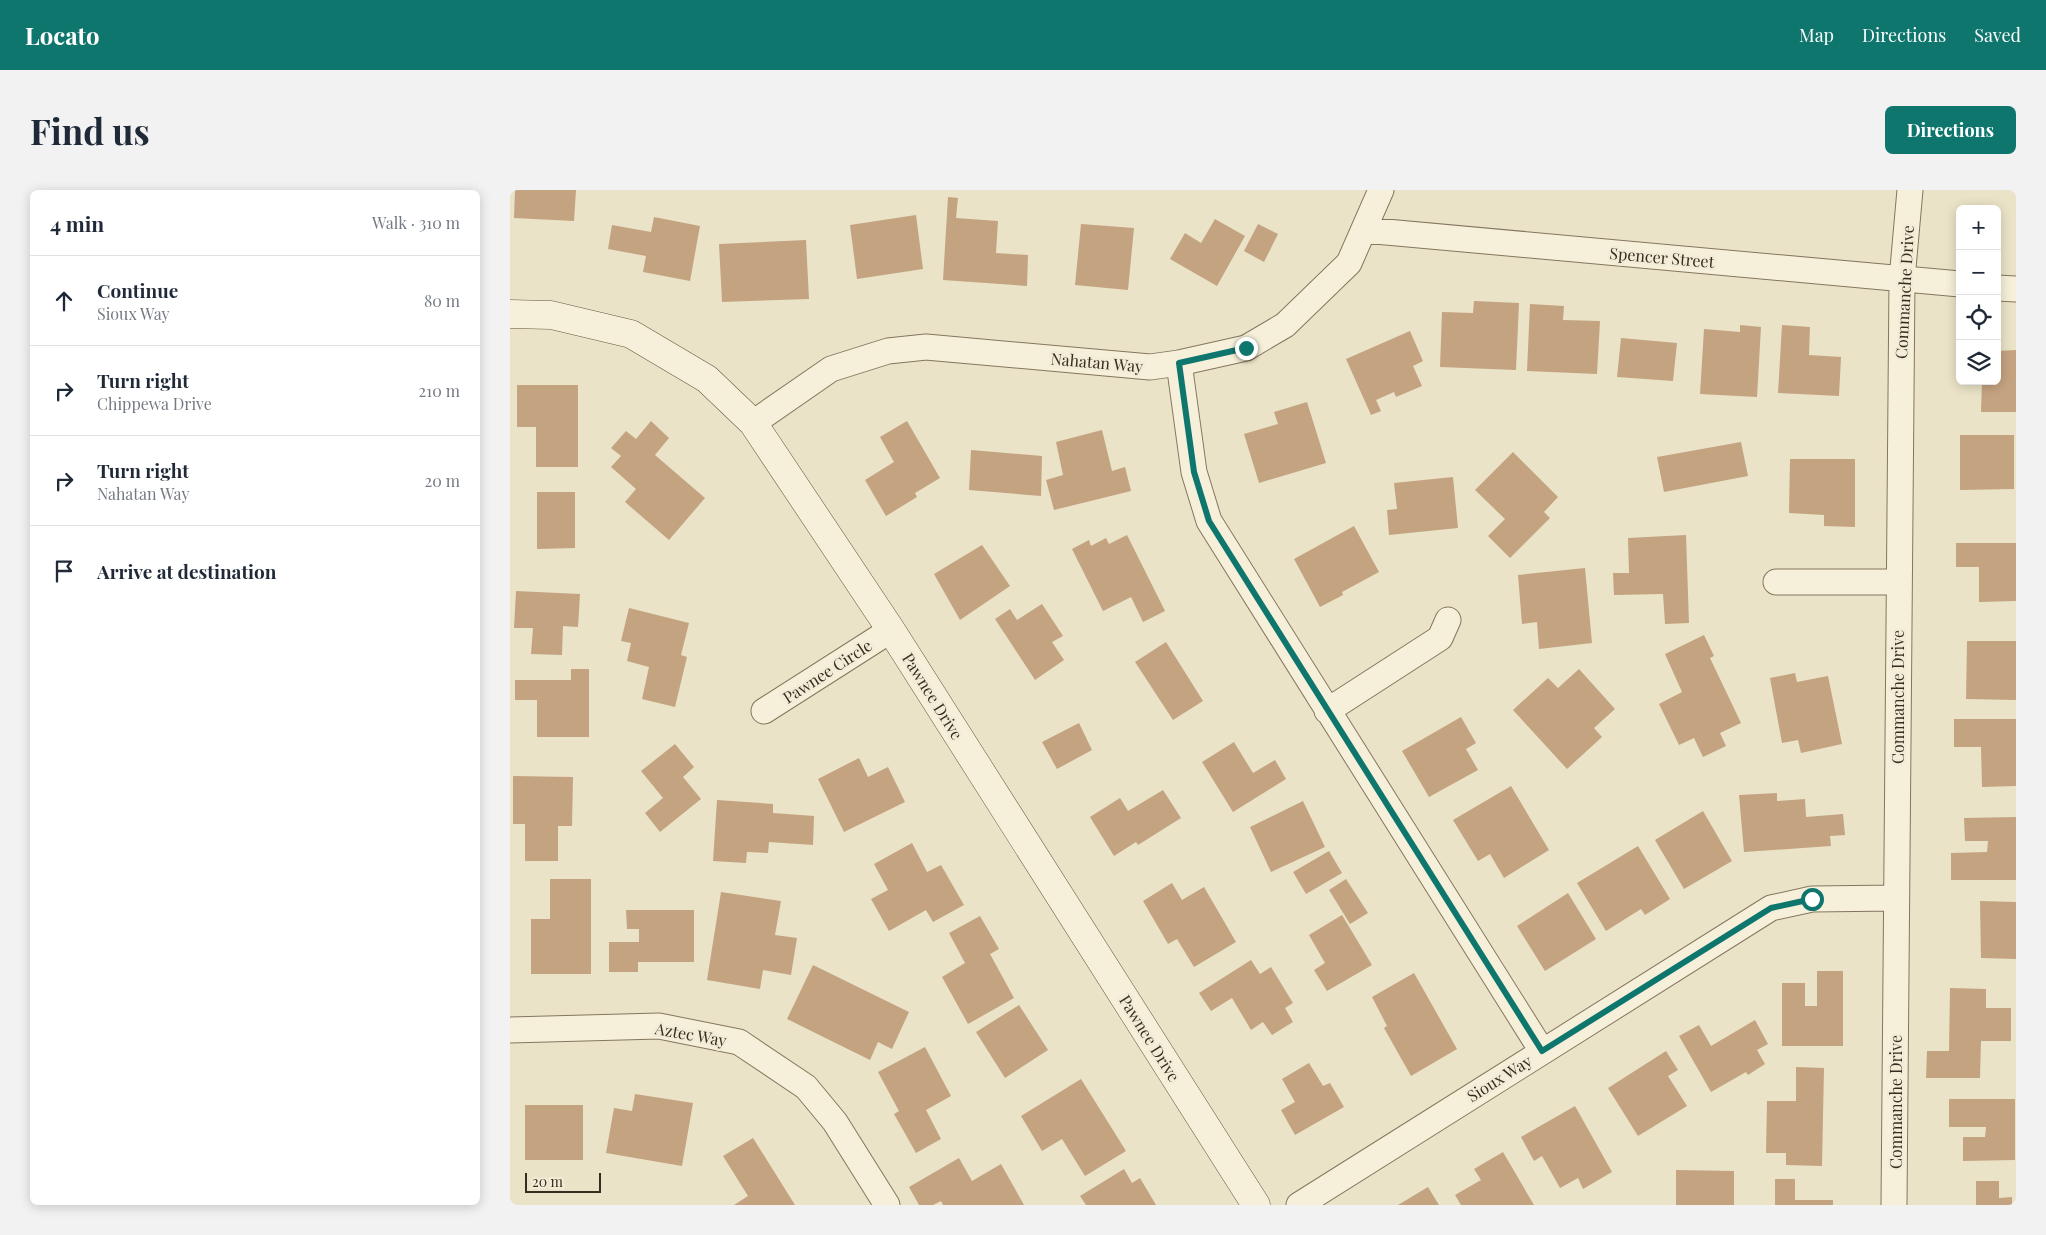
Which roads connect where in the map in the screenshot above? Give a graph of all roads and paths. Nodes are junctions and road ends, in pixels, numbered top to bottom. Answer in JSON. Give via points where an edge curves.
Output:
{"nodes":[{"id":1,"x":1381,"y":190,"type":"edge"},
{"id":2,"x":1910,"y":190,"type":"edge"},
{"id":3,"x":1364,"y":230,"type":"junction"},
{"id":4,"x":1902,"y":278,"type":"junction"},
{"id":5,"x":1956,"y":284,"type":"edge"},
{"id":6,"x":2001,"y":288,"type":"edge"},
{"id":7,"x":2016,"y":290,"type":"edge"},
{"id":8,"x":510,"y":314,"type":"edge"},
{"id":9,"x":1179,"y":363,"type":"junction"},
{"id":10,"x":753,"y":423,"type":"junction"},
{"id":11,"x":1776,"y":582,"type":"dead end"},
{"id":12,"x":1898,"y":582,"type":"junction"},
{"id":13,"x":1448,"y":620,"type":"dead end"},
{"id":14,"x":891,"y":630,"type":"junction"},
{"id":15,"x":1327,"y":711,"type":"junction"},
{"id":16,"x":764,"y":712,"type":"dead end"},
{"id":17,"x":1896,"y":898,"type":"junction"},
{"id":18,"x":510,"y":1030,"type":"edge"},
{"id":19,"x":1542,"y":1051,"type":"junction"},
{"id":20,"x":887,"y":1205,"type":"edge"},
{"id":21,"x":1256,"y":1205,"type":"edge"},
{"id":22,"x":1299,"y":1205,"type":"edge"},
{"id":23,"x":1894,"y":1205,"type":"edge"}],
"edges":[{"from":1,"to":3,"type":"street","name":"Nahatan Way"},
{"from":2,"to":4,"type":"street","name":"Commanche Drive"},
{"from":3,"to":4,"type":"street","name":"Spencer Street"},
{"from":3,"to":9,"type":"street","name":"Nahatan Way","via":[[1349,263],[1285,325],[1246,348]]},
{"from":4,"to":5,"type":"street","name":"Spencer Street"},
{"from":4,"to":12,"type":"street","name":"Commanche Drive"},
{"from":6,"to":7,"type":"street"},
{"from":8,"to":10,"type":"street","name":"Pawnee Drive","via":[[551,314],[631,334],[708,379]]},
{"from":9,"to":10,"type":"street","name":"Nahatan Way","via":[[1150,367],[926,347],[888,351],[831,369]]},
{"from":9,"to":15,"type":"street","via":[[1194,472],[1209,521]]},
{"from":10,"to":14,"type":"street","name":"Pawnee Drive"},
{"from":11,"to":12,"type":"street"},
{"from":12,"to":17,"type":"street","name":"Commanche Drive"},
{"from":13,"to":15,"type":"street","via":[[1440,638]]},
{"from":14,"to":16,"type":"street","name":"Pawnee Circle"},
{"from":14,"to":21,"type":"street","name":"Pawnee Drive"},
{"from":15,"to":19,"type":"street"},
{"from":17,"to":19,"type":"street","name":"Sioux Way","via":[[1812,899],[1771,908]]},
{"from":17,"to":23,"type":"street","name":"Commanche Drive"},
{"from":18,"to":20,"type":"street","name":"Aztec Way","via":[[660,1026],[738,1042],[806,1087],[835,1122]]},
{"from":19,"to":22,"type":"street","name":"Sioux Way"}]}
